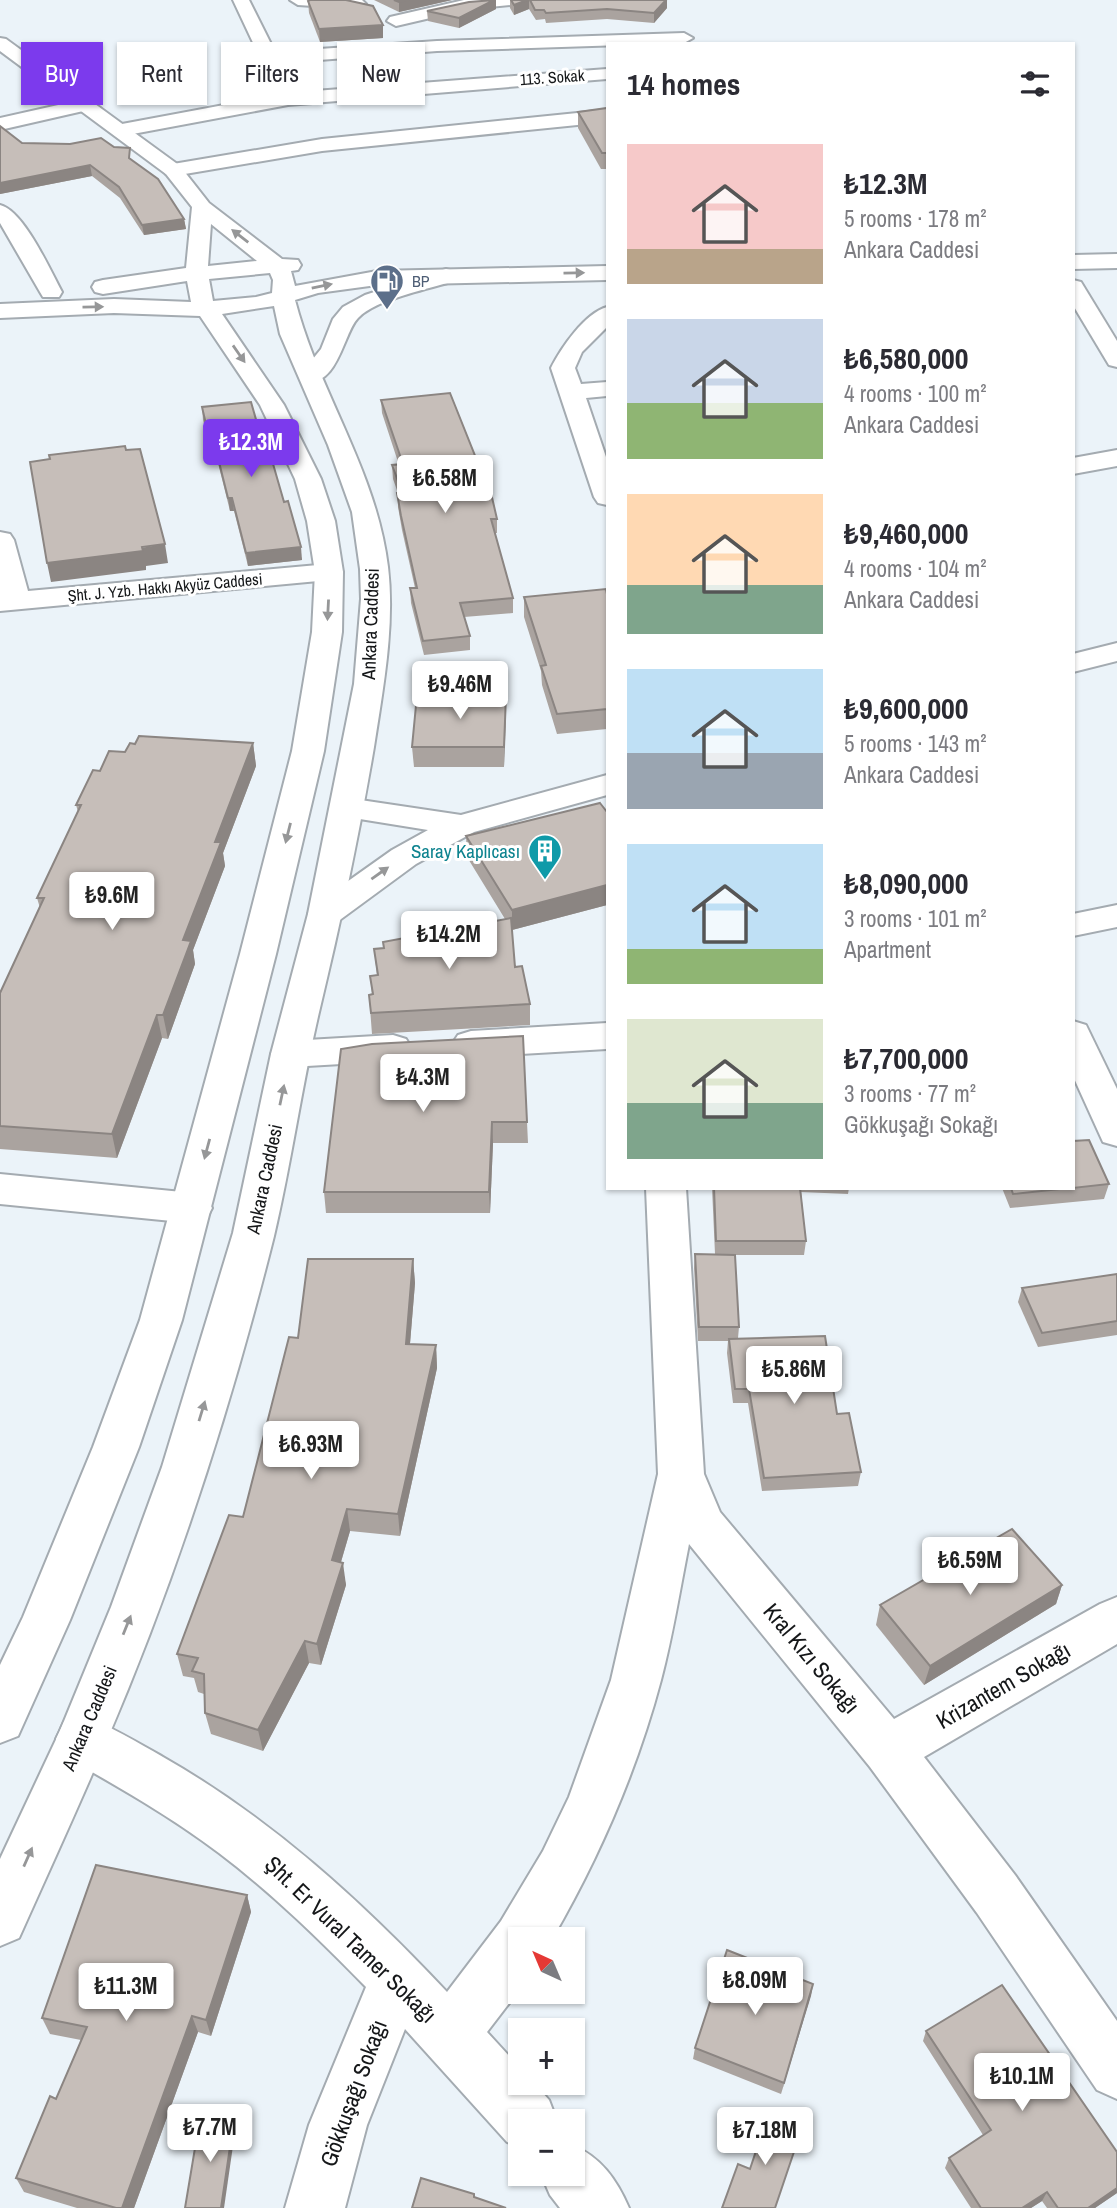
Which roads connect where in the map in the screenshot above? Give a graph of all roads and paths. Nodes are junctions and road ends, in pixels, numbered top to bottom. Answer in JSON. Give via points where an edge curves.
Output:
{"nodes":[{"id":1,"x":241,"y":0,"type":"edge"},
{"id":2,"x":298,"y":0,"type":"edge"},
{"id":3,"x":438,"y":0,"type":"edge"},
{"id":4,"x":511,"y":0,"type":"edge"},
{"id":5,"x":374,"y":9,"type":"edge"},
{"id":6,"x":680,"y":34,"type":"dead end"},
{"id":7,"x":262,"y":42,"type":"edge"},
{"id":8,"x":0,"y":43,"type":"edge"},
{"id":9,"x":429,"y":47,"type":"junction"},
{"id":10,"x":323,"y":54,"type":"edge"},
{"id":11,"x":21,"y":58,"type":"edge"},
{"id":12,"x":606,"y":74,"type":"edge"},
{"id":13,"x":323,"y":96,"type":"edge"},
{"id":14,"x":81,"y":105,"type":"edge"},
{"id":15,"x":86,"y":105,"type":"edge"},
{"id":16,"x":257,"y":105,"type":"edge"},
{"id":17,"x":606,"y":116,"type":"edge"},
{"id":18,"x":0,"y":124,"type":"edge"},
{"id":19,"x":122,"y":131,"type":"junction"},
{"id":20,"x":173,"y":170,"type":"junction"},
{"id":21,"x":202,"y":207,"type":"junction"},
{"id":22,"x":0,"y":211,"type":"edge"},
{"id":23,"x":1075,"y":245,"type":"edge"},
{"id":24,"x":1117,"y":245,"type":"edge"},
{"id":25,"x":606,"y":256,"type":"edge"},
{"id":26,"x":1117,"y":261,"type":"edge"},
{"id":27,"x":1075,"y":262,"type":"edge"},
{"id":28,"x":198,"y":273,"type":"junction"},
{"id":29,"x":606,"y":273,"type":"edge"},
{"id":30,"x":446,"y":276,"type":"junction"},
{"id":31,"x":280,"y":281,"type":"junction"},
{"id":32,"x":1075,"y":290,"type":"edge"},
{"id":33,"x":51,"y":292,"type":"junction"},
{"id":34,"x":0,"y":296,"type":"edge"},
{"id":35,"x":208,"y":309,"type":"junction"},
{"id":36,"x":0,"y":311,"type":"edge"},
{"id":37,"x":606,"y":315,"type":"edge"},
{"id":38,"x":1117,"y":360,"type":"edge"},
{"id":39,"x":311,"y":376,"type":"junction"},
{"id":40,"x":606,"y":389,"type":"edge"},
{"id":41,"x":571,"y":392,"type":"junction"},
{"id":42,"x":1117,"y":458,"type":"edge"},
{"id":43,"x":1075,"y":466,"type":"edge"},
{"id":44,"x":606,"y":490,"type":"edge"},
{"id":45,"x":0,"y":540,"type":"edge"},
{"id":46,"x":329,"y":572,"type":"junction"},
{"id":47,"x":8,"y":601,"type":"edge"},
{"id":48,"x":1117,"y":652,"type":"edge"},
{"id":49,"x":1075,"y":662,"type":"edge"},
{"id":50,"x":605,"y":789,"type":"edge"},
{"id":51,"x":347,"y":808,"type":"junction"},
{"id":52,"x":463,"y":825,"type":"junction"},
{"id":53,"x":325,"y":914,"type":"junction"},
{"id":54,"x":1117,"y":916,"type":"edge"},
{"id":55,"x":1075,"y":925,"type":"edge"},
{"id":56,"x":606,"y":1036,"type":"edge"},
{"id":57,"x":1075,"y":1038,"type":"edge"},
{"id":58,"x":290,"y":1054,"type":"junction"},
{"id":59,"x":1117,"y":1132,"type":"edge"},
{"id":60,"x":0,"y":1189,"type":"edge"},
{"id":61,"x":666,"y":1190,"type":"edge"},
{"id":62,"x":191,"y":1208,"type":"junction"},
{"id":63,"x":681,"y":1474,"type":"junction"},
{"id":64,"x":1117,"y":1619,"type":"edge"},
{"id":65,"x":0,"y":1719,"type":"edge"},
{"id":66,"x":82,"y":1739,"type":"junction"},
{"id":67,"x":888,"y":1750,"type":"junction"},
{"id":68,"x":0,"y":1919,"type":"edge"},
{"id":69,"x":528,"y":1927,"type":"edge"},
{"id":70,"x":508,"y":1957,"type":"edge"},
{"id":71,"x":397,"y":1979,"type":"junction"},
{"id":72,"x":449,"y":2034,"type":"junction"},
{"id":73,"x":1117,"y":2070,"type":"edge"},
{"id":74,"x":516,"y":2109,"type":"edge"},
{"id":75,"x":581,"y":2186,"type":"edge"},
{"id":76,"x":316,"y":2208,"type":"edge"},
{"id":77,"x":599,"y":2208,"type":"edge"}],
"edges":[{"from":1,"to":7,"type":"street"},
{"from":2,"to":5,"type":"street"},
{"from":3,"to":5,"type":"street"},
{"from":4,"to":5,"type":"street"},
{"from":5,"to":9,"type":"street"},
{"from":6,"to":9,"type":"street"},
{"from":8,"to":11,"type":"street"},
{"from":9,"to":10,"type":"street"},
{"from":12,"to":13,"type":"street","name":"113. Sokak"},
{"from":14,"to":18,"type":"street"},
{"from":15,"to":19,"type":"street"},
{"from":16,"to":19,"type":"street","name":"113. Sokak"},
{"from":17,"to":20,"type":"street","via":[[322,145]]},
{"from":19,"to":20,"type":"street"},
{"from":20,"to":21,"type":"street"},
{"from":21,"to":28,"type":"street"},
{"from":31,"to":21,"type":"street","one_way":true},
{"from":22,"to":33,"type":"street","via":[[12,223]]},
{"from":23,"to":24,"type":"street"},
{"from":25,"to":31,"type":"street","via":[[322,264]]},
{"from":26,"to":27,"type":"street"},
{"from":28,"to":31,"type":"street"},
{"from":28,"to":33,"type":"street"},
{"from":28,"to":35,"type":"street","via":[[199,292]]},
{"from":30,"to":29,"type":"street","one_way":true},
{"from":31,"to":30,"type":"street","one_way":true,"via":[[315,287]]},
{"from":30,"to":39,"type":"street","via":[[351,312],[332,351]]},
{"from":31,"to":35,"type":"street","via":[[258,304]]},
{"from":31,"to":39,"type":"street","name":"Ankara Caddesi","via":[[292,334]]},
{"from":32,"to":38,"type":"street"},
{"from":33,"to":34,"type":"street"},
{"from":36,"to":35,"type":"street","one_way":true,"via":[[114,306]]},
{"from":35,"to":46,"type":"street","one_way":true,"via":[[266,396],[298,458],[315,498]]},
{"from":37,"to":41,"type":"street","via":[[566,358],[563,368]]},
{"from":39,"to":51,"type":"street","name":"Ankara Caddesi","via":[[361,497],[374,569],[369,684]]},
{"from":40,"to":41,"type":"street"},
{"from":41,"to":44,"type":"street"},
{"from":42,"to":43,"type":"street"},
{"from":45,"to":47,"type":"street"},
{"from":46,"to":47,"type":"street","name":"Şht. J. Yzb. Hakkı Akyüz Caddesi"},
{"from":46,"to":62,"type":"street","one_way":true,"via":[[327,632],[308,751]]},
{"from":48,"to":49,"type":"street"},
{"from":50,"to":52,"type":"street"},
{"from":51,"to":52,"type":"street"},
{"from":51,"to":53,"type":"street","name":"Ankara Caddesi"},
{"from":53,"to":52,"type":"street","one_way":true,"via":[[404,856]]},
{"from":53,"to":58,"type":"street","name":"Ankara Caddesi"},
{"from":54,"to":55,"type":"street"},
{"from":56,"to":58,"type":"street"},
{"from":57,"to":59,"type":"street"},
{"from":66,"to":58,"type":"street","name":"Ankara Caddesi","one_way":true,"via":[[185,1467],[254,1233]]},
{"from":60,"to":62,"type":"street"},
{"from":61,"to":63,"type":"street","name":"Kral Kızı Sokağı"},
{"from":62,"to":65,"type":"street","via":[[161,1320],[116,1447]]},
{"from":63,"to":67,"type":"street","name":"Kral Kızı Sokağı","via":[[701,1524]]},
{"from":63,"to":69,"type":"street","via":[[636,1680],[593,1804],[562,1870]]},
{"from":64,"to":67,"type":"street","name":"Krizantem Sokağı"},
{"from":68,"to":66,"type":"street","name":"Ankara Caddesi","one_way":true},
{"from":66,"to":71,"type":"street","name":"Şht. Er Vural Tamer Sokağı","via":[[146,1774],[257,1849]]},
{"from":67,"to":73,"type":"street","name":"Kral Kızı Sokağı","via":[[996,1894]]},
{"from":70,"to":72,"type":"street"},
{"from":71,"to":72,"type":"street","name":"Şht. Er Vural Tamer Sokağı"},
{"from":71,"to":76,"type":"street","name":"Gökkuşağı Sokağı","via":[[338,2125]]},
{"from":72,"to":74,"type":"street","name":"Şht. Er Vural Tamer Sokağı"},
{"from":75,"to":77,"type":"street"}]}
